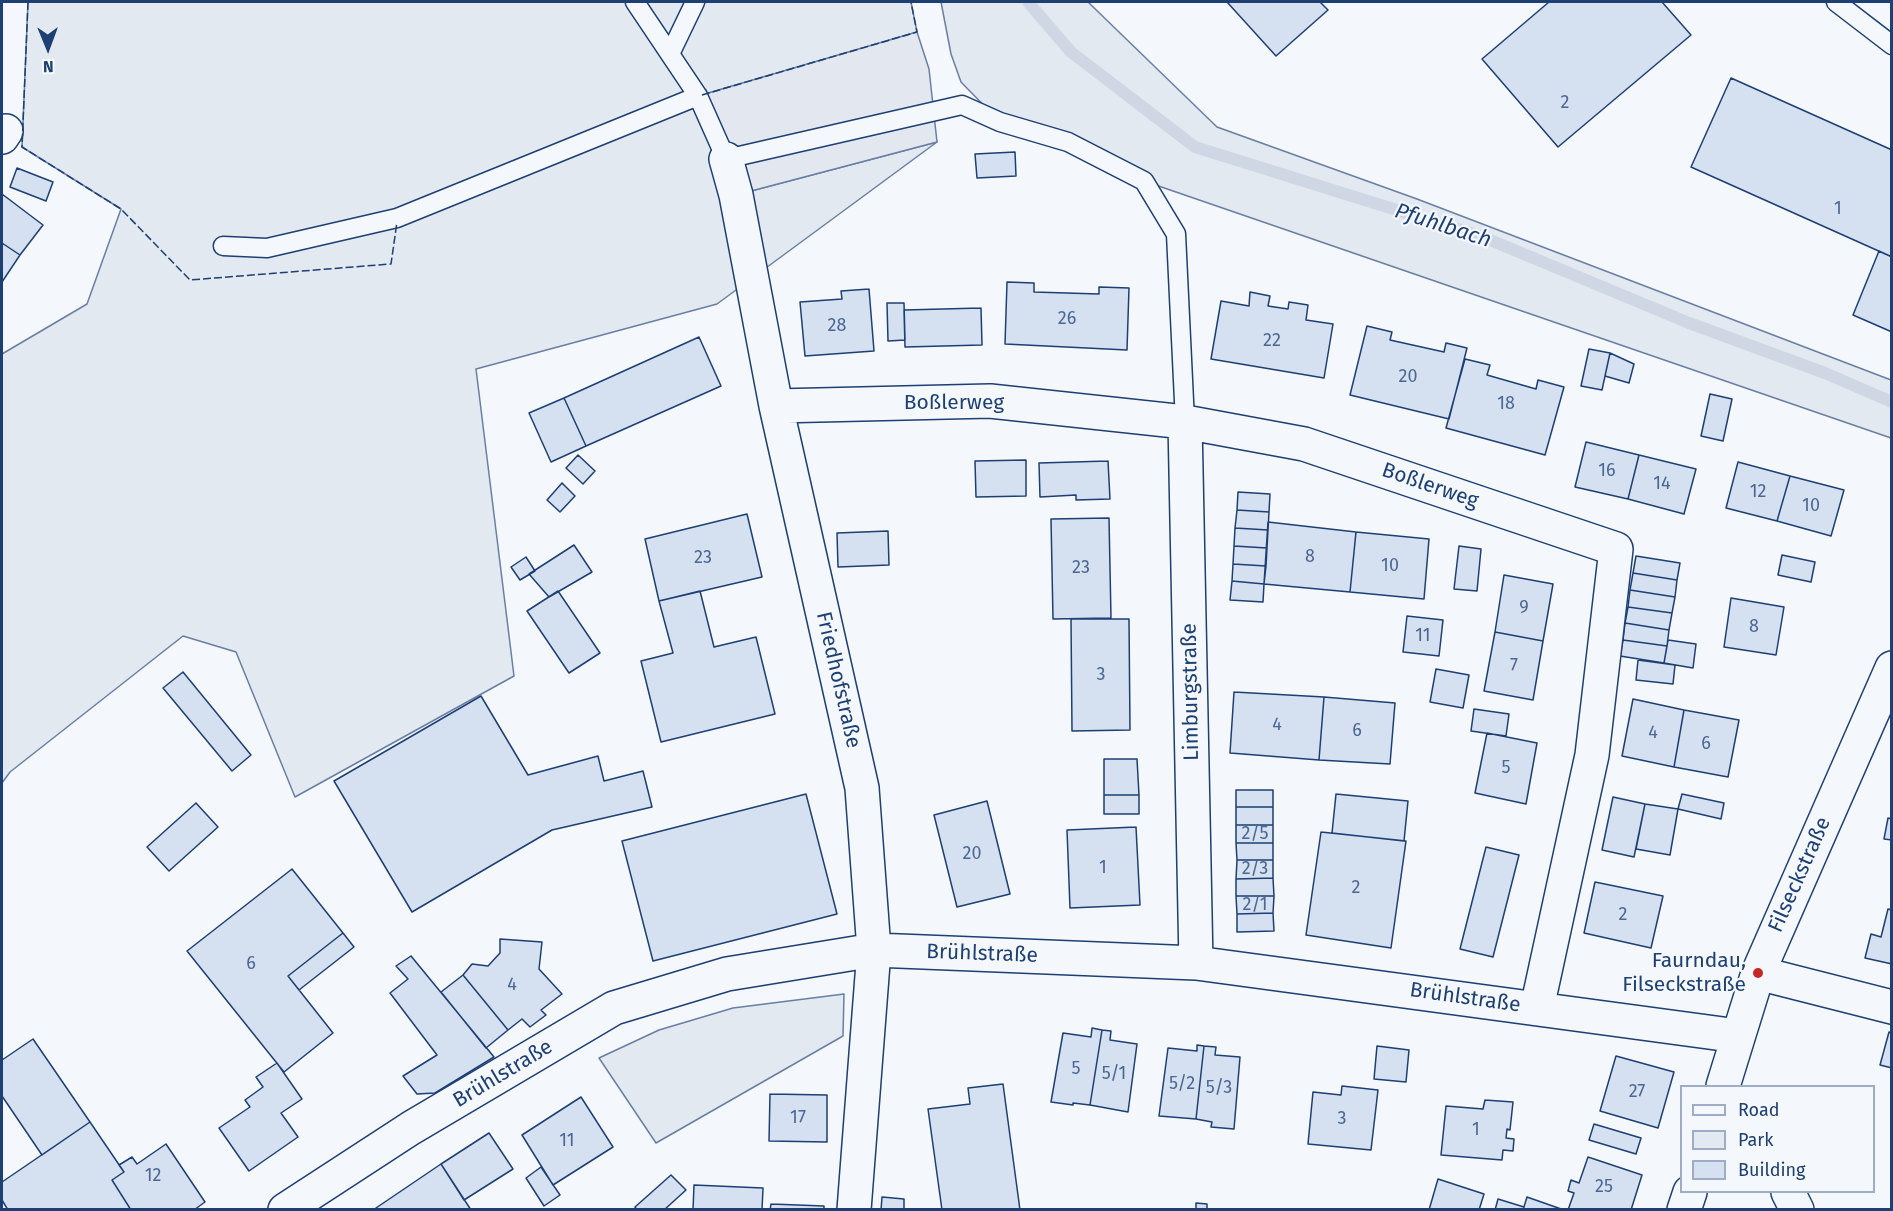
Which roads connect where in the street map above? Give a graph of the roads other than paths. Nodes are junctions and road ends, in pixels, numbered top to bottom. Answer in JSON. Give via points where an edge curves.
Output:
{"nodes":[{"id":1,"x":635,"y":2,"type":"edge"},
{"id":2,"x":695,"y":2,"type":"edge"},
{"id":3,"x":1836,"y":2,"type":"edge"},
{"id":4,"x":1892,"y":45,"type":"edge"},
{"id":5,"x":670,"y":54,"type":"junction"},
{"id":6,"x":698,"y":96,"type":"junction"},
{"id":7,"x":726,"y":159,"type":"junction"},
{"id":8,"x":223,"y":246,"type":"dead end"},
{"id":9,"x":777,"y":406,"type":"junction"},
{"id":10,"x":1185,"y":422,"type":"junction"},
{"id":11,"x":1892,"y":668,"type":"edge"},
{"id":12,"x":1883,"y":711,"type":"edge"},
{"id":13,"x":874,"y":950,"type":"junction"},
{"id":14,"x":1196,"y":963,"type":"junction"},
{"id":15,"x":1758,"y":973,"type":"junction"},
{"id":16,"x":1892,"y":1007,"type":"edge"},
{"id":17,"x":1538,"y":1008,"type":"junction"},
{"id":18,"x":1738,"y":1036,"type":"junction"},
{"id":19,"x":1723,"y":1085,"type":"edge"},
{"id":20,"x":1689,"y":1193,"type":"edge"},
{"id":21,"x":1789,"y":1193,"type":"edge"},
{"id":22,"x":285,"y":1209,"type":"edge"},
{"id":23,"x":854,"y":1209,"type":"edge"},
{"id":24,"x":1684,"y":1209,"type":"edge"},
{"id":25,"x":1797,"y":1209,"type":"edge"}],
"edges":[{"from":1,"to":5,"type":"lane"},
{"from":2,"to":5,"type":"lane"},
{"from":3,"to":4,"type":"lane"},
{"from":5,"to":6,"type":"lane"},
{"from":6,"to":7,"type":"lane"},
{"from":6,"to":8,"type":"lane","via":[[397,218],[267,248]]},
{"from":7,"to":9,"type":"street","name":"Friedhofstraße"},
{"from":7,"to":10,"type":"lane","via":[[962,105],[1000,122],[1068,142],[1144,181],[1176,234]]},
{"from":9,"to":10,"type":"street","name":"Boßlerweg","via":[[990,401]]},
{"from":9,"to":13,"type":"street","name":"Friedhofstraße","via":[[862,788]]},
{"from":10,"to":14,"type":"street","name":"Limburgstraße"},
{"from":10,"to":17,"type":"street","name":"Boßlerweg","via":[[1304,444],[1616,549],[1592,756]]},
{"from":11,"to":12,"type":"street","name":"Filseckstraße"},
{"from":12,"to":15,"type":"street","name":"Filseckstraße"},
{"from":13,"to":14,"type":"street","name":"Brühlstraße"},
{"from":13,"to":22,"type":"street","name":"Brühlstraße","via":[[727,974],[614,1008],[411,1128]]},
{"from":13,"to":23,"type":"street","name":"Friedhofstraße"},
{"from":14,"to":17,"type":"street","name":"Brühlstraße"},
{"from":15,"to":16,"type":"street"},
{"from":15,"to":18,"type":"street","name":"Filseckstraße"},
{"from":17,"to":18,"type":"street","name":"Brühlstraße"},
{"from":18,"to":19,"type":"street","name":"Filseckstraße"},
{"from":20,"to":24,"type":"street"},
{"from":21,"to":25,"type":"street"}]}
